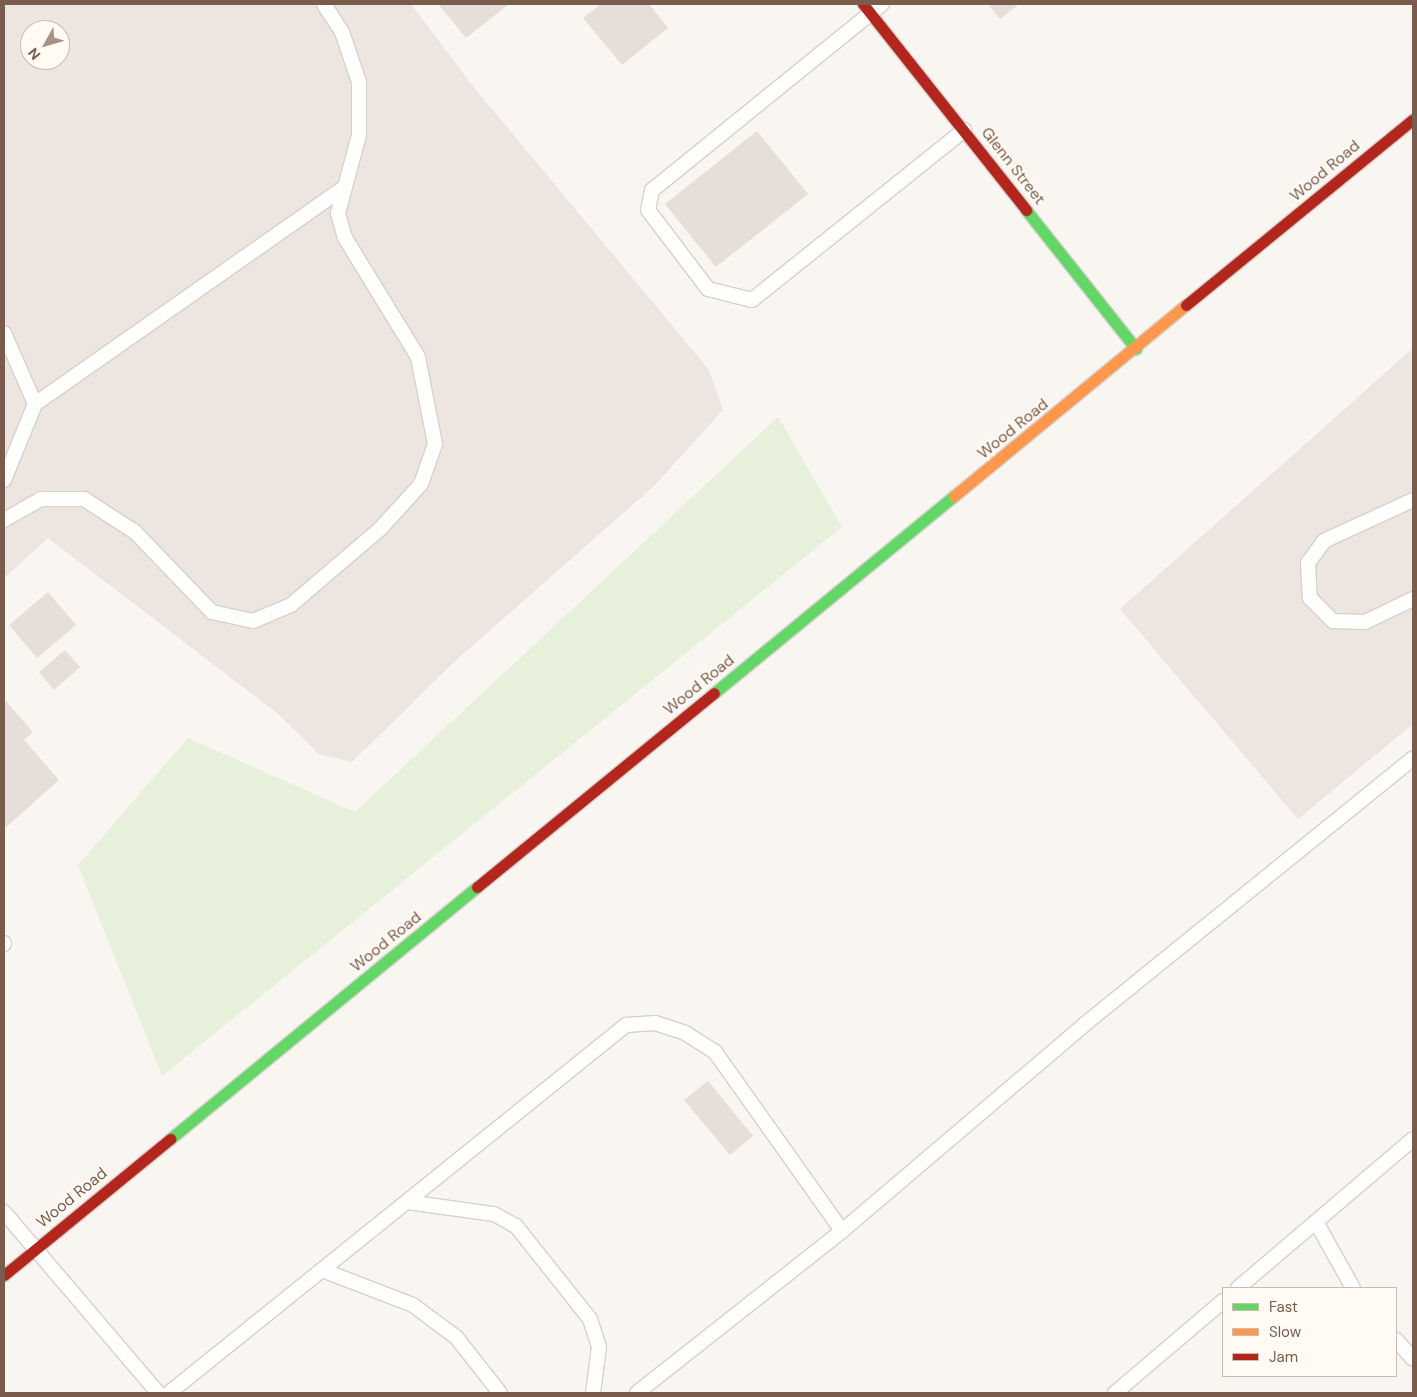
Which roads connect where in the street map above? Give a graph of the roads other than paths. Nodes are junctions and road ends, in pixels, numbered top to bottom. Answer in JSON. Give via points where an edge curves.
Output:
{"nodes":[{"id":1,"x":324,"y":4,"type":"edge"},
{"id":2,"x":882,"y":4,"type":"edge"},
{"id":3,"x":867,"y":8,"type":"edge"},
{"id":4,"x":1413,"y":119,"type":"edge"},
{"id":5,"x":964,"y":130,"type":"junction"},
{"id":6,"x":343,"y":188,"type":"junction"},
{"id":7,"x":4,"y":333,"type":"edge"},
{"id":8,"x":1136,"y":349,"type":"junction"},
{"id":9,"x":35,"y":404,"type":"junction"},
{"id":10,"x":4,"y":480,"type":"edge"},
{"id":11,"x":1413,"y":500,"type":"edge"},
{"id":12,"x":4,"y":520,"type":"edge"},
{"id":13,"x":1413,"y":599,"type":"edge"},
{"id":14,"x":1413,"y":758,"type":"edge"},
{"id":15,"x":1413,"y":1139,"type":"edge"},
{"id":16,"x":407,"y":1202,"type":"junction"},
{"id":17,"x":4,"y":1212,"type":"edge"},
{"id":18,"x":1316,"y":1222,"type":"junction"},
{"id":19,"x":842,"y":1231,"type":"junction"},
{"id":20,"x":34,"y":1250,"type":"junction"},
{"id":21,"x":322,"y":1270,"type":"junction"},
{"id":22,"x":4,"y":1275,"type":"edge"},
{"id":23,"x":1239,"y":1287,"type":"edge"},
{"id":24,"x":1352,"y":1287,"type":"edge"},
{"id":25,"x":1222,"y":1302,"type":"edge"},
{"id":26,"x":1397,"y":1341,"type":"edge"},
{"id":27,"x":1413,"y":1359,"type":"edge"},
{"id":28,"x":158,"y":1393,"type":"edge"},
{"id":29,"x":169,"y":1393,"type":"edge"},
{"id":30,"x":500,"y":1393,"type":"edge"},
{"id":31,"x":593,"y":1393,"type":"edge"},
{"id":32,"x":636,"y":1393,"type":"edge"},
{"id":33,"x":1115,"y":1393,"type":"edge"}],
"edges":[{"from":1,"to":6,"type":"lane","via":[[342,32],[359,82],[359,135]]},
{"from":2,"to":3,"type":"lane"},
{"from":3,"to":5,"type":"street","name":"Glenn Street"},
{"from":3,"to":5,"type":"lane","via":[[652,190],[648,210],[708,289],[752,300]]},
{"from":4,"to":8,"type":"street","name":"Wood Road"},
{"from":5,"to":8,"type":"street","name":"Glenn Street"},
{"from":6,"to":9,"type":"lane"},
{"from":6,"to":12,"type":"lane","via":[[338,213],[345,238],[418,358],[435,444],[421,484],[380,529],[291,605],[253,621],[212,612],[135,532],[84,499],[41,499]]},
{"from":7,"to":9,"type":"lane"},
{"from":8,"to":20,"type":"street","name":"Wood Road"},
{"from":9,"to":10,"type":"lane"},
{"from":11,"to":13,"type":"lane","via":[[1324,541],[1308,563],[1310,598],[1333,621],[1365,622]]},
{"from":14,"to":19,"type":"lane","via":[[1085,1024]]},
{"from":15,"to":18,"type":"lane"},
{"from":16,"to":19,"type":"lane","via":[[626,1025],[655,1023],[685,1033],[715,1052]]},
{"from":16,"to":21,"type":"lane"},
{"from":16,"to":31,"type":"lane","via":[[494,1214],[516,1226],[590,1319],[599,1347]]},
{"from":17,"to":20,"type":"lane"},
{"from":18,"to":23,"type":"lane"},
{"from":18,"to":24,"type":"lane"},
{"from":19,"to":32,"type":"lane"},
{"from":20,"to":22,"type":"street","name":"Wood Road"},
{"from":20,"to":28,"type":"lane"},
{"from":21,"to":29,"type":"lane"},
{"from":21,"to":30,"type":"lane","via":[[413,1305],[456,1337]]},
{"from":25,"to":33,"type":"lane"},
{"from":26,"to":27,"type":"lane"}]}
